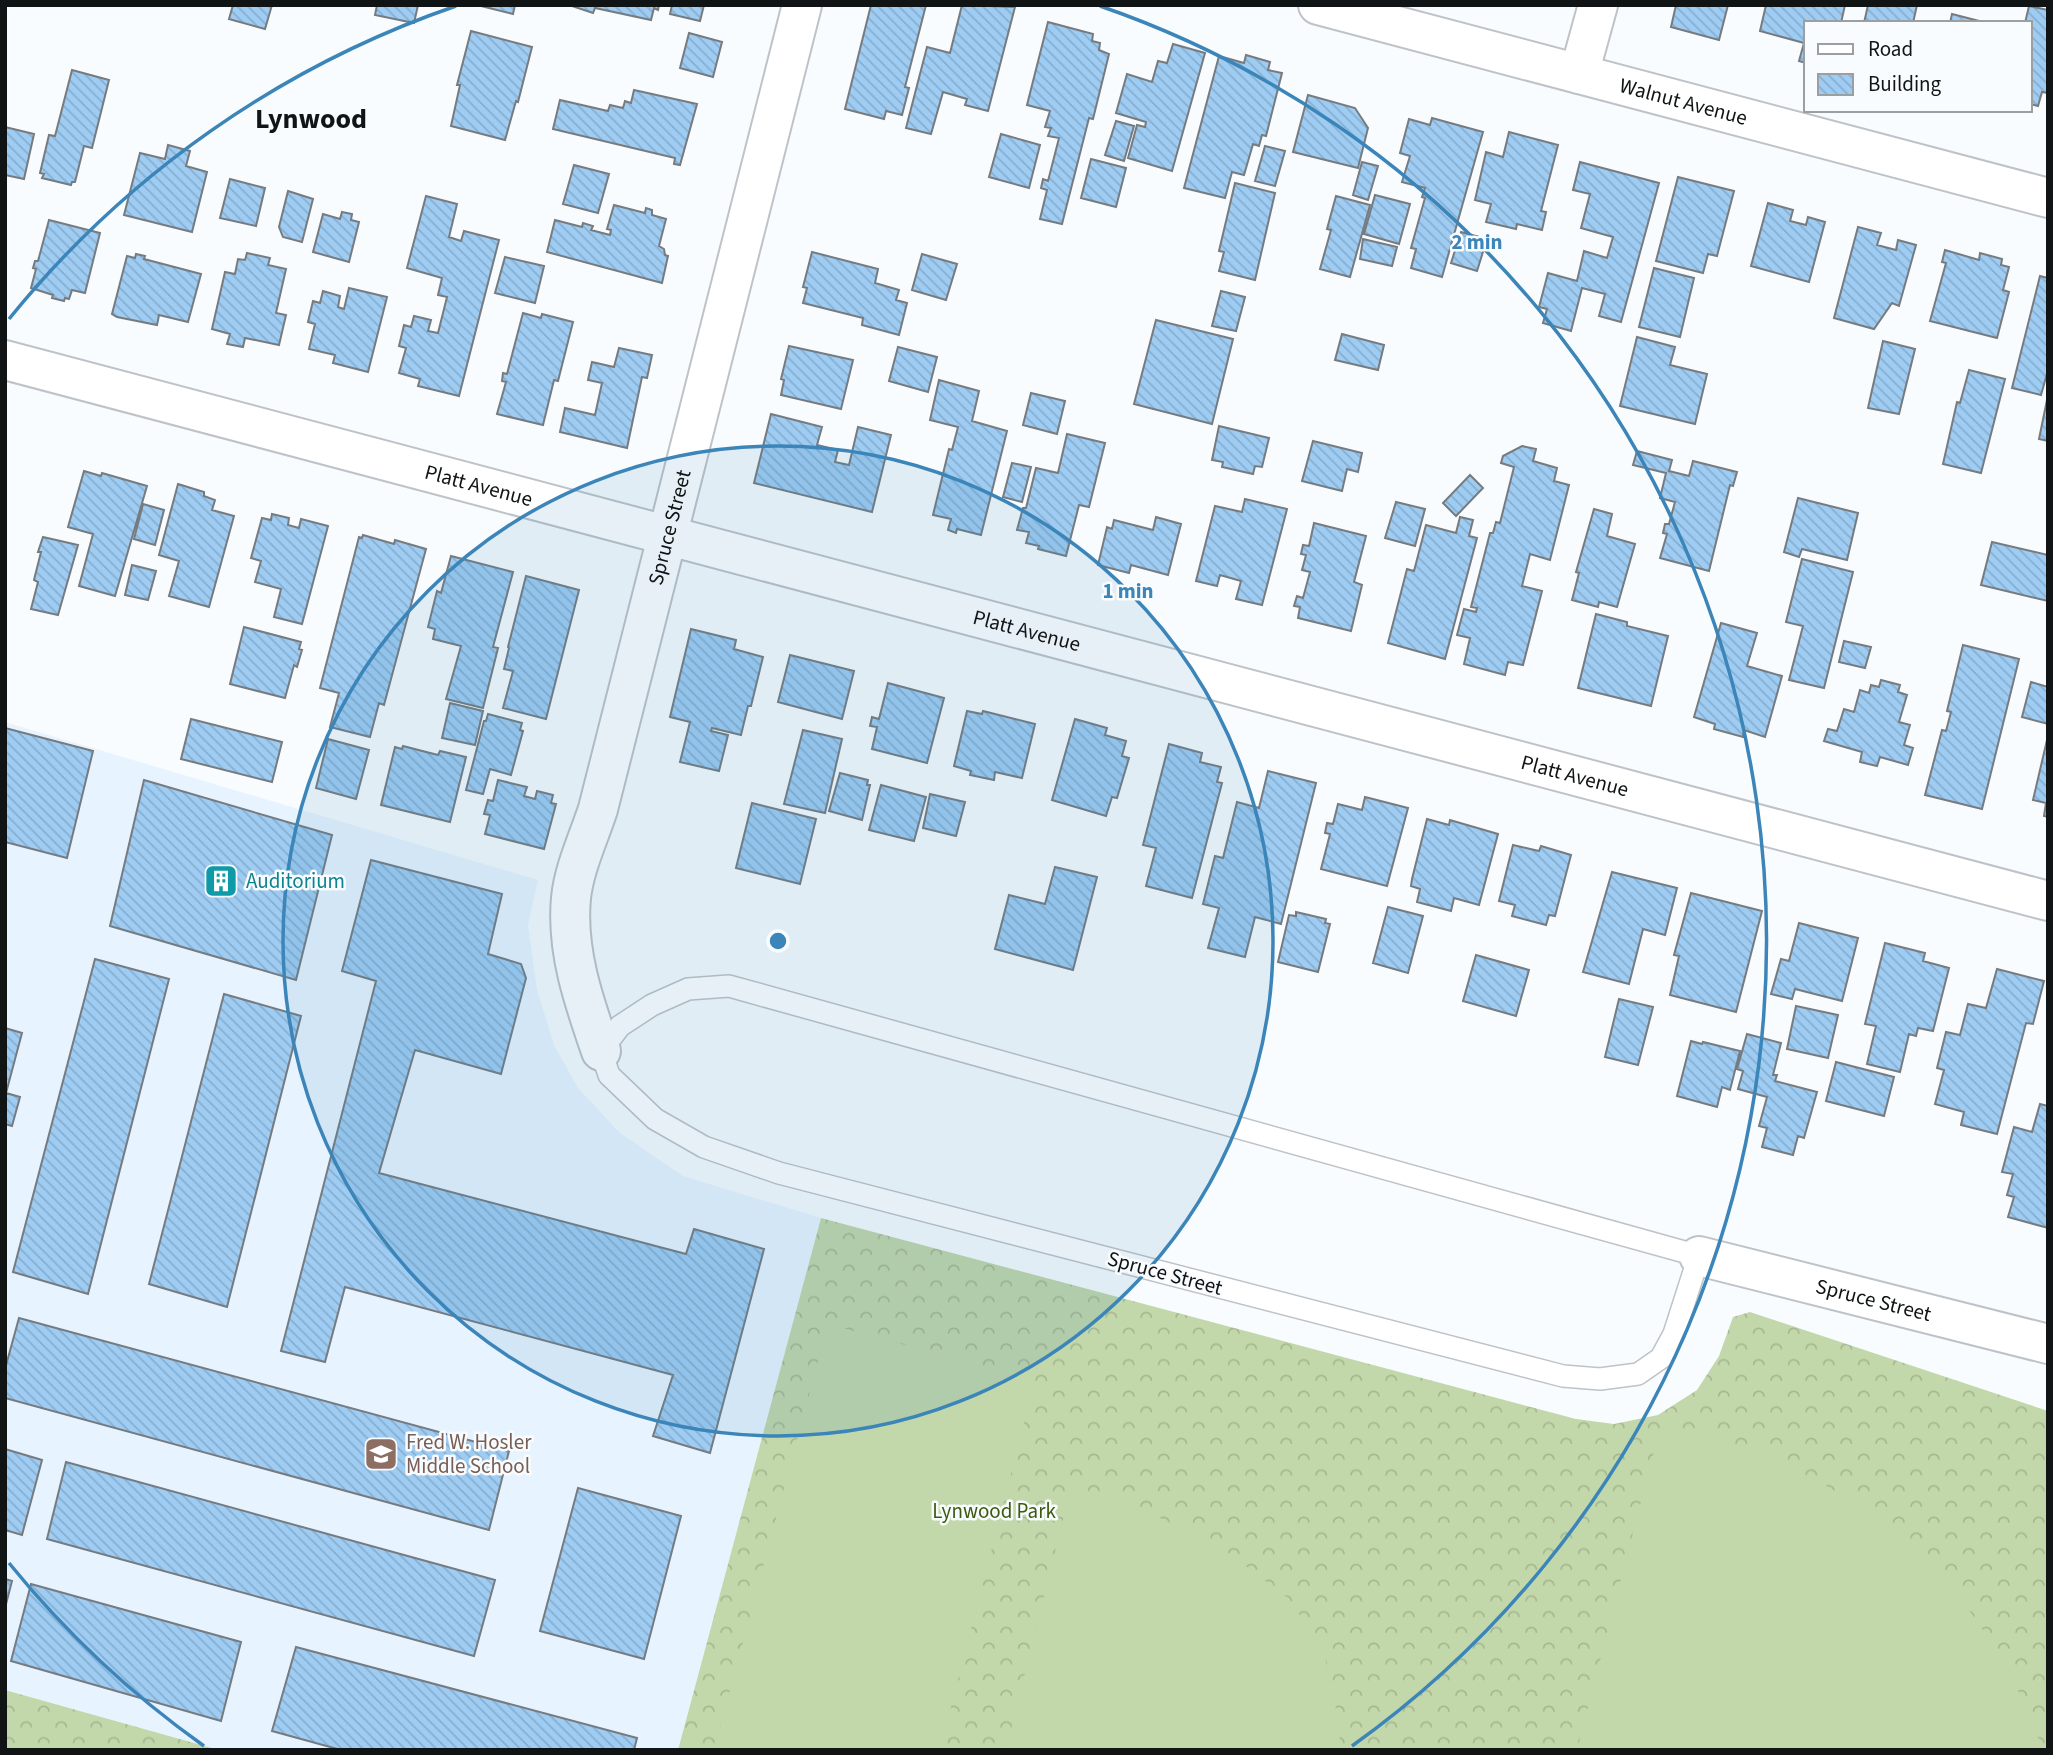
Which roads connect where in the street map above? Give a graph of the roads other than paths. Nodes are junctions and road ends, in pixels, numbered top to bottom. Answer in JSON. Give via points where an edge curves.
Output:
{"nodes":[{"id":1,"x":802,"y":5,"type":"edge"},
{"id":2,"x":1318,"y":5,"type":"edge"},
{"id":3,"x":1598,"y":5,"type":"edge"},
{"id":4,"x":1579,"y":74,"type":"junction"},
{"id":5,"x":2048,"y":198,"type":"edge"},
{"id":6,"x":5,"y":360,"type":"edge"},
{"id":7,"x":667,"y":534,"type":"junction"},
{"id":8,"x":2048,"y":901,"type":"edge"},
{"id":9,"x":601,"y":1051,"type":"junction"},
{"id":10,"x":1699,"y":1256,"type":"junction"},
{"id":11,"x":2048,"y":1345,"type":"edge"}],
"edges":[{"from":1,"to":7,"type":"street","name":"Spruce Street"},
{"from":2,"to":4,"type":"street","name":"Walnut Avenue"},
{"from":3,"to":4,"type":"street"},
{"from":4,"to":5,"type":"street","name":"Walnut Avenue"},
{"from":6,"to":7,"type":"street","name":"Platt Avenue"},
{"from":7,"to":8,"type":"street","name":"Platt Avenue"},
{"from":7,"to":9,"type":"street","name":"Spruce Street","via":[[572,896],[571,933],[581,994]]},
{"from":9,"to":10,"type":"lane","name":"Spruce Street","via":[[620,1026],[652,1006],[688,989],[729,986]]},
{"from":9,"to":10,"type":"lane","name":"Spruce Street","via":[[609,1075],[655,1119],[704,1147],[779,1173],[1563,1376],[1600,1379],[1638,1374],[1661,1358],[1674,1334]]},
{"from":10,"to":11,"type":"street","name":"Spruce Street"}]}
